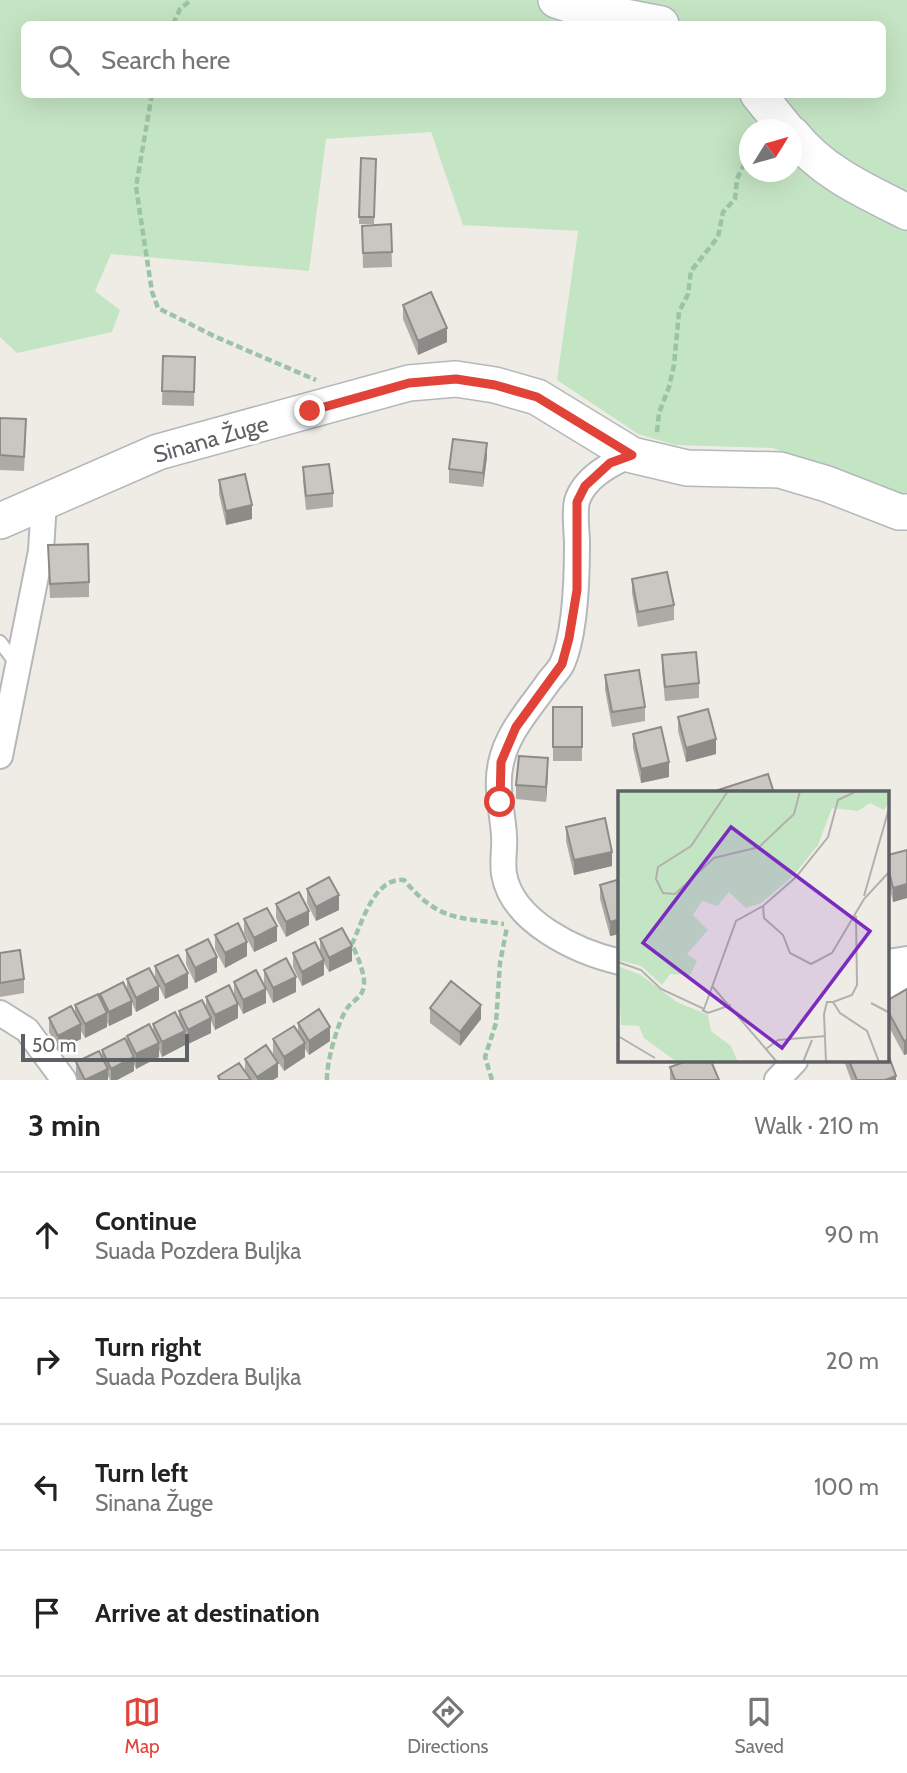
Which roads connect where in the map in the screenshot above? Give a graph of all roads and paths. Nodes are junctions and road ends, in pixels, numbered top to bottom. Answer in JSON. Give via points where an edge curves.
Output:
{"nodes":[{"id":1,"x":191,"y":0,"type":"edge"},
{"id":2,"x":556,"y":0,"type":"edge"},
{"id":3,"x":174,"y":21,"type":"edge"},
{"id":4,"x":646,"y":21,"type":"edge"},
{"id":5,"x":151,"y":98,"type":"edge"},
{"id":6,"x":761,"y":98,"type":"edge"},
{"id":7,"x":779,"y":119,"type":"edge"},
{"id":8,"x":802,"y":145,"type":"edge"},
{"id":9,"x":739,"y":174,"type":"edge"},
{"id":10,"x":907,"y":212,"type":"edge"},
{"id":11,"x":343,"y":401,"type":"junction"},
{"id":12,"x":632,"y":455,"type":"junction"},
{"id":13,"x":44,"y":501,"type":"junction"},
{"id":14,"x":907,"y":512,"type":"edge"},
{"id":15,"x":0,"y":521,"type":"edge"},
{"id":16,"x":0,"y":642,"type":"edge"},
{"id":17,"x":18,"y":666,"type":"junction"},
{"id":18,"x":0,"y":756,"type":"edge"},
{"id":19,"x":618,"y":962,"type":"edge"},
{"id":20,"x":907,"y":975,"type":"edge"},
{"id":21,"x":890,"y":988,"type":"edge"},
{"id":22,"x":0,"y":1013,"type":"edge"},
{"id":23,"x":794,"y":1062,"type":"edge"},
{"id":24,"x":65,"y":1080,"type":"edge"},
{"id":25,"x":327,"y":1080,"type":"edge"},
{"id":26,"x":492,"y":1080,"type":"edge"},
{"id":27,"x":777,"y":1080,"type":"edge"}],
"edges":[{"from":1,"to":3,"type":"path"},
{"from":2,"to":4,"type":"main road"},
{"from":5,"to":11,"type":"path","via":[[136,187],[158,308],[328,385]]},
{"from":6,"to":7,"type":"main road"},
{"from":8,"to":10,"type":"main road","via":[[844,180]]},
{"from":9,"to":12,"type":"path","via":[[735,199],[723,212],[718,237],[691,271],[688,294],[679,312],[674,365],[659,413],[659,431]]},
{"from":11,"to":12,"type":"main road","name":"Sinana Žuge","via":[[409,383],[456,379],[495,385],[537,397]]},
{"from":11,"to":13,"type":"main road","name":"Sinana Žuge","via":[[158,452]]},
{"from":12,"to":14,"type":"main road","name":"Sinana Žuge","via":[[687,468],[780,470]]},
{"from":12,"to":19,"type":"street","via":[[610,463],[585,486],[577,502],[577,590],[562,664],[516,727],[501,762],[504,875],[512,897],[523,913],[548,931]]},
{"from":13,"to":15,"type":"main road","name":"Sinana Žuge"},
{"from":13,"to":17,"type":"street","via":[[41,551]]},
{"from":16,"to":17,"type":"lane"},
{"from":17,"to":18,"type":"street"},
{"from":20,"to":21,"type":"street"},
{"from":22,"to":24,"type":"street","via":[[27,1030]]},
{"from":23,"to":27,"type":"street"},
{"from":25,"to":26,"type":"path","via":[[326,1069],[341,1022],[364,985],[352,944],[360,918],[385,885],[396,879],[404,880],[436,911],[508,924],[499,963],[496,1023],[485,1057]]}]}
